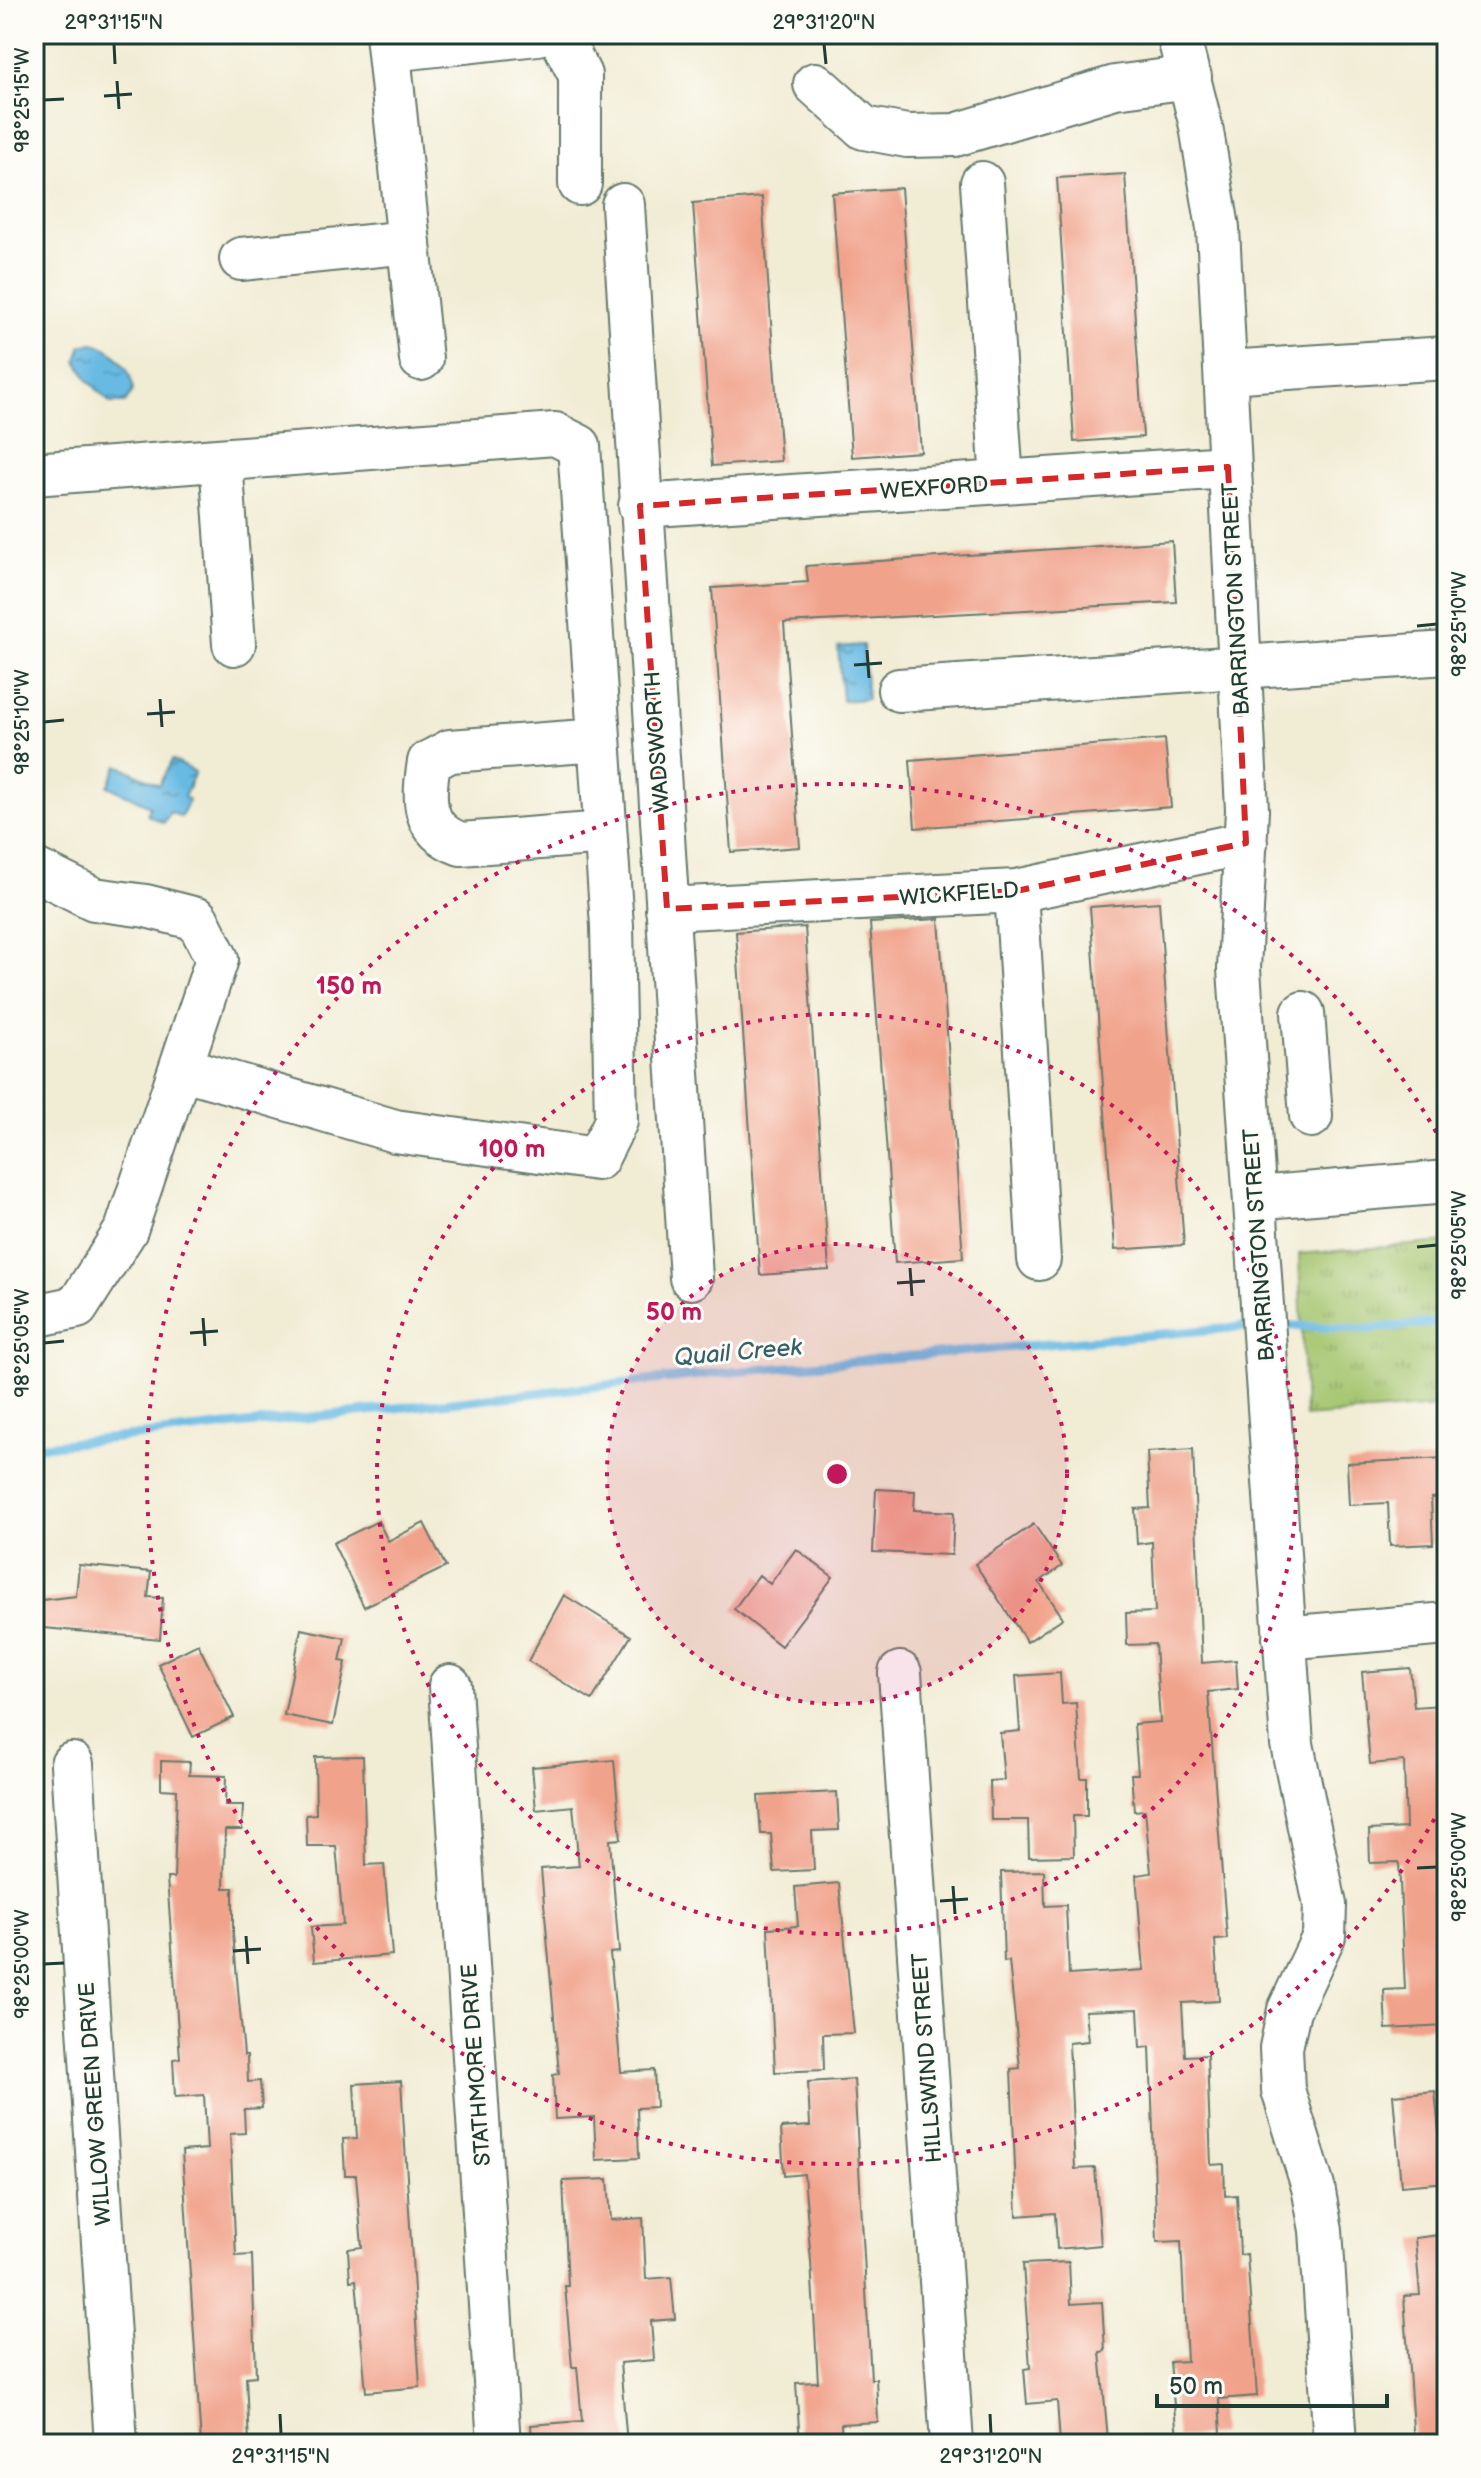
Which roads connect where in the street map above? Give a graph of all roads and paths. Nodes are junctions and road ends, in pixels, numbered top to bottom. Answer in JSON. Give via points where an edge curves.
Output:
{"nodes":[{"id":1,"x":538,"y":34,"type":"edge"},
{"id":2,"x":559,"y":34,"type":"edge"},
{"id":3,"x":1178,"y":34,"type":"edge"},
{"id":4,"x":388,"y":42,"type":"edge"},
{"id":5,"x":1190,"y":77,"type":"junction"},
{"id":6,"x":815,"y":84,"type":"dead end"},
{"id":7,"x":982,"y":183,"type":"dead end"},
{"id":8,"x":580,"y":184,"type":"dead end"},
{"id":9,"x":623,"y":205,"type":"dead end"},
{"id":10,"x":409,"y":242,"type":"junction"},
{"id":11,"x":241,"y":259,"type":"dead end"},
{"id":12,"x":1447,"y":358,"type":"edge"},
{"id":13,"x":421,"y":359,"type":"dead end"},
{"id":14,"x":1226,"y":372,"type":"junction"},
{"id":15,"x":221,"y":460,"type":"junction"},
{"id":16,"x":1228,"y":467,"type":"junction"},
{"id":17,"x":34,"y":474,"type":"edge"},
{"id":18,"x":1002,"y":482,"type":"junction"},
{"id":19,"x":640,"y":506,"type":"junction"},
{"id":20,"x":234,"y":644,"type":"dead end"},
{"id":21,"x":1447,"y":653,"type":"edge"},
{"id":22,"x":1239,"y":669,"type":"junction"},
{"id":23,"x":899,"y":690,"type":"dead end"},
{"id":24,"x":599,"y":740,"type":"junction"},
{"id":25,"x":605,"y":833,"type":"junction"},
{"id":26,"x":1246,"y":843,"type":"junction"},
{"id":27,"x":34,"y":869,"type":"edge"},
{"id":28,"x":1016,"y":891,"type":"junction"},
{"id":29,"x":667,"y":909,"type":"junction"},
{"id":30,"x":1303,"y":1013,"type":"dead end"},
{"id":31,"x":1307,"y":1063,"type":"junction"},
{"id":32,"x":181,"y":1068,"type":"junction"},
{"id":33,"x":1246,"y":1069,"type":"junction"},
{"id":34,"x":1311,"y":1116,"type":"dead end"},
{"id":35,"x":1447,"y":1182,"type":"edge"},
{"id":36,"x":1255,"y":1198,"type":"junction"},
{"id":37,"x":1039,"y":1259,"type":"dead end"},
{"id":38,"x":691,"y":1278,"type":"dead end"},
{"id":39,"x":34,"y":1316,"type":"edge"},
{"id":40,"x":1447,"y":1624,"type":"edge"},
{"id":41,"x":1284,"y":1638,"type":"junction"},
{"id":42,"x":900,"y":1673,"type":"dead end"},
{"id":43,"x":450,"y":1686,"type":"dead end"},
{"id":44,"x":72,"y":1764,"type":"dead end"},
{"id":45,"x":116,"y":2444,"type":"edge"},
{"id":46,"x":499,"y":2444,"type":"edge"},
{"id":47,"x":952,"y":2444,"type":"edge"},
{"id":48,"x":1335,"y":2444,"type":"edge"}],
"edges":[{"from":1,"to":4,"type":"street"},
{"from":2,"to":8,"type":"street","via":[[580,75]]},
{"from":3,"to":5,"type":"street","name":"BARRINGTON STREET"},
{"from":4,"to":10,"type":"street"},
{"from":5,"to":6,"type":"street","via":[[1115,87],[955,135],[931,136],[864,128]]},
{"from":5,"to":14,"type":"street","name":"BARRINGTON STREET","via":[[1218,228]]},
{"from":7,"to":18,"type":"street"},
{"from":9,"to":19,"type":"street","name":"WADSWORTH"},
{"from":10,"to":11,"type":"street"},
{"from":10,"to":13,"type":"street"},
{"from":12,"to":14,"type":"street"},
{"from":14,"to":16,"type":"street","name":"BARRINGTON STREET"},
{"from":15,"to":17,"type":"street"},
{"from":15,"to":20,"type":"street"},
{"from":15,"to":24,"type":"street","via":[[555,434],[579,446]]},
{"from":16,"to":18,"type":"street","name":"WEXFORD"},
{"from":16,"to":22,"type":"street","name":"BARRINGTON STREET"},
{"from":18,"to":19,"type":"street","name":"WEXFORD"},
{"from":19,"to":29,"type":"street","name":"WADSWORTH"},
{"from":21,"to":22,"type":"street"},
{"from":22,"to":23,"type":"street"},
{"from":22,"to":26,"type":"street","name":"BARRINGTON STREET"},
{"from":24,"to":25,"type":"street"},
{"from":24,"to":25,"type":"street","via":[[450,751],[429,762],[426,784],[434,829],[461,844]]},
{"from":25,"to":32,"type":"street","via":[[616,1121],[597,1159],[395,1131]]},
{"from":26,"to":28,"type":"street","name":"WICKFIELD"},
{"from":26,"to":33,"type":"street","name":"BARRINGTON STREET","via":[[1239,939]]},
{"from":27,"to":32,"type":"street","via":[[94,899],[197,919],[217,959]]},
{"from":28,"to":29,"type":"street","name":"WICKFIELD"},
{"from":28,"to":37,"type":"street"},
{"from":29,"to":38,"type":"street","name":"WADSWORTH"},
{"from":30,"to":31,"type":"street"},
{"from":31,"to":33,"type":"street"},
{"from":31,"to":34,"type":"street"},
{"from":32,"to":39,"type":"street","via":[[126,1230],[77,1307]]},
{"from":33,"to":36,"type":"street","name":"BARRINGTON STREET"},
{"from":35,"to":36,"type":"street"},
{"from":36,"to":41,"type":"street","name":"BARRINGTON STREET"},
{"from":40,"to":41,"type":"street"},
{"from":41,"to":48,"type":"street","name":"BARRINGTON STREET","via":[[1292,1744],[1325,1905],[1324,1936],[1289,2010],[1281,2048],[1283,2090],[1321,2230]]},
{"from":42,"to":47,"type":"street","name":"HILLSWIND STREET"},
{"from":43,"to":46,"type":"street","name":"STATHMORE DRIVE"},
{"from":44,"to":45,"type":"street","name":"WILLOW GREEN DRIVE"}]}
